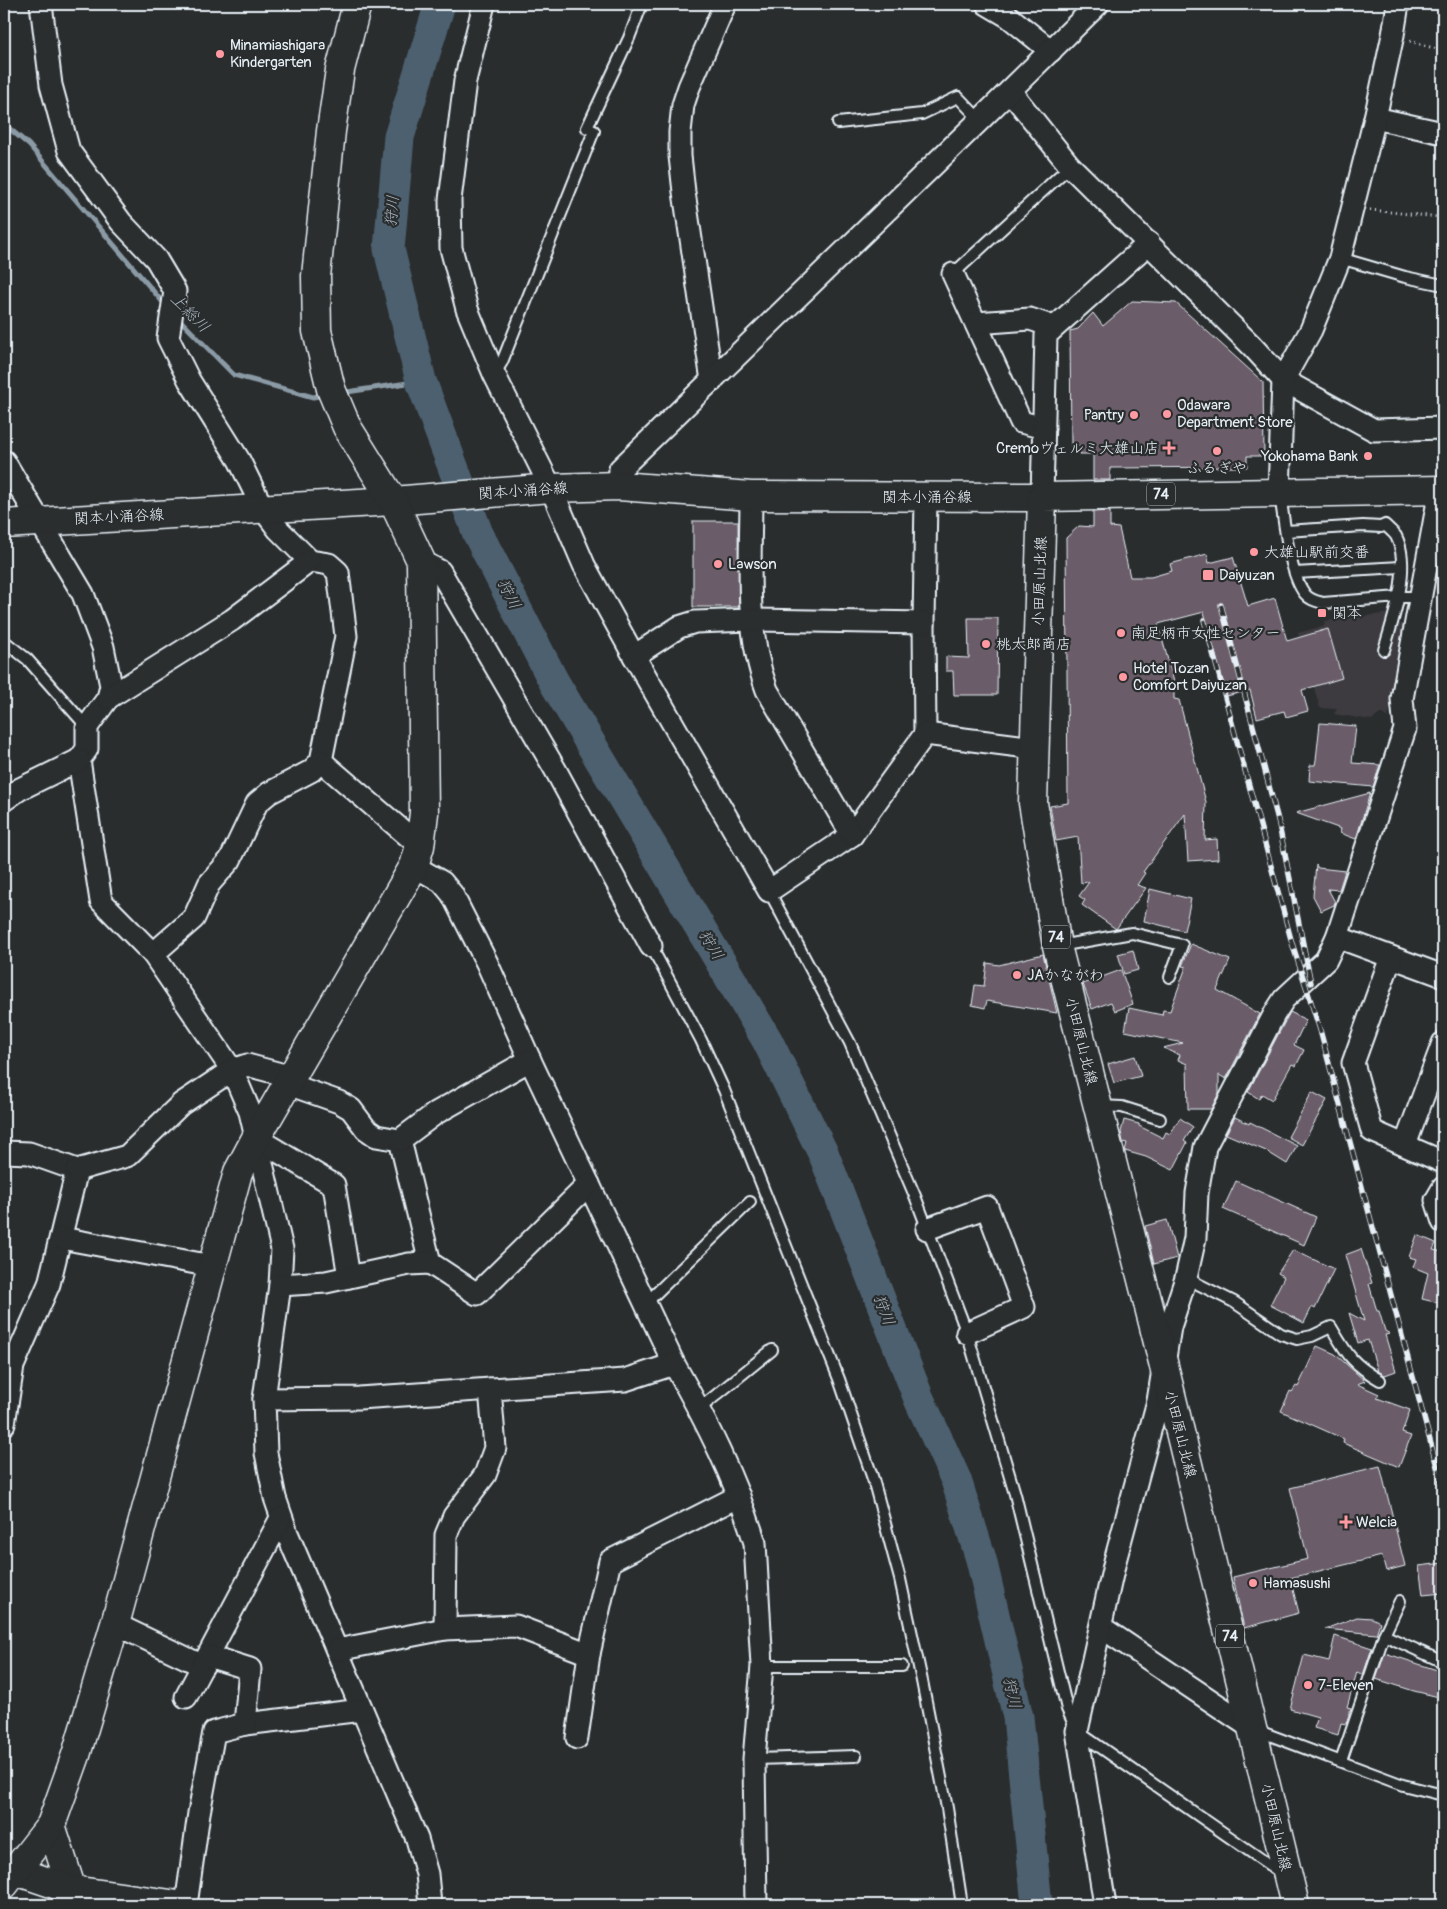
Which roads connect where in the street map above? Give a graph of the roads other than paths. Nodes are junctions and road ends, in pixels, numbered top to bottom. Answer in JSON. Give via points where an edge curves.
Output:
{"nodes":[{"id":1,"x":41,"y":4,"type":"edge"},
{"id":2,"x":356,"y":4,"type":"edge"},
{"id":3,"x":484,"y":4,"type":"edge"},
{"id":4,"x":642,"y":4,"type":"edge"},
{"id":5,"x":725,"y":4,"type":"edge"},
{"id":6,"x":987,"y":4,"type":"edge"},
{"id":7,"x":1098,"y":4,"type":"edge"},
{"id":8,"x":1398,"y":4,"type":"edge"},
{"id":9,"x":1051,"y":51,"type":"junction"},
{"id":10,"x":1010,"y":91,"type":"junction"},
{"id":11,"x":1375,"y":118,"type":"junction"},
{"id":12,"x":980,"y":120,"type":"junction"},
{"id":13,"x":838,"y":122,"type":"dead end"},
{"id":14,"x":1443,"y":133,"type":"edge"},
{"id":15,"x":1070,"y":166,"type":"junction"},
{"id":16,"x":1149,"y":242,"type":"junction"},
{"id":17,"x":1340,"y":258,"type":"junction"},
{"id":18,"x":953,"y":274,"type":"joint"},
{"id":19,"x":1443,"y":285,"type":"edge"},
{"id":20,"x":976,"y":323,"type":"junction"},
{"id":21,"x":1054,"y":327,"type":"junction"},
{"id":22,"x":494,"y":374,"type":"junction"},
{"id":23,"x":1283,"y":380,"type":"junction"},
{"id":24,"x":712,"y":381,"type":"junction"},
{"id":25,"x":1044,"y":428,"type":"junction"},
{"id":26,"x":1443,"y":428,"type":"edge"},
{"id":27,"x":4,"y":461,"type":"edge"},
{"id":28,"x":619,"y":486,"type":"junction"},
{"id":29,"x":546,"y":488,"type":"junction"},
{"id":30,"x":1442,"y":490,"type":"edge"},
{"id":31,"x":1280,"y":492,"type":"junction"},
{"id":32,"x":750,"y":496,"type":"junction"},
{"id":33,"x":926,"y":497,"type":"junction"},
{"id":34,"x":1042,"y":497,"type":"junction"},
{"id":35,"x":404,"y":500,"type":"junction"},
{"id":36,"x":263,"y":509,"type":"junction"},
{"id":37,"x":40,"y":521,"type":"junction"},
{"id":38,"x":4,"y":524,"type":"edge"},
{"id":39,"x":1286,"y":531,"type":"junction"},
{"id":40,"x":421,"y":561,"type":"junction"},
{"id":41,"x":310,"y":562,"type":"junction"},
{"id":42,"x":1401,"y":567,"type":"junction"},
{"id":43,"x":1295,"y":573,"type":"junction"},
{"id":44,"x":1399,"y":596,"type":"junction"},
{"id":45,"x":1421,"y":597,"type":"junction"},
{"id":46,"x":751,"y":620,"type":"junction"},
{"id":47,"x":924,"y":624,"type":"junction"},
{"id":48,"x":4,"y":641,"type":"edge"},
{"id":49,"x":1384,"y":650,"type":"dead end"},
{"id":50,"x":634,"y":656,"type":"junction"},
{"id":51,"x":108,"y":698,"type":"junction"},
{"id":52,"x":87,"y":727,"type":"junction"},
{"id":53,"x":926,"y":734,"type":"junction"},
{"id":54,"x":1035,"y":748,"type":"junction"},
{"id":55,"x":79,"y":760,"type":"junction"},
{"id":56,"x":321,"y":761,"type":"junction"},
{"id":57,"x":4,"y":800,"type":"edge"},
{"id":58,"x":852,"y":835,"type":"junction"},
{"id":59,"x":417,"y":856,"type":"junction"},
{"id":60,"x":769,"y":891,"type":"junction"},
{"id":61,"x":1337,"y":937,"type":"junction"},
{"id":62,"x":651,"y":946,"type":"joint"},
{"id":63,"x":1057,"y":946,"type":"junction"},
{"id":64,"x":153,"y":954,"type":"junction"},
{"id":65,"x":1391,"y":957,"type":"junction"},
{"id":66,"x":1443,"y":976,"type":"edge"},
{"id":67,"x":1170,"y":977,"type":"dead end"},
{"id":68,"x":1443,"y":1043,"type":"edge"},
{"id":69,"x":530,"y":1060,"type":"junction"},
{"id":70,"x":232,"y":1070,"type":"junction"},
{"id":71,"x":290,"y":1080,"type":"junction"},
{"id":72,"x":1098,"y":1106,"type":"junction"},
{"id":73,"x":1160,"y":1119,"type":"dead end"},
{"id":74,"x":256,"y":1138,"type":"junction"},
{"id":75,"x":400,"y":1140,"type":"junction"},
{"id":76,"x":1405,"y":1145,"type":"junction"},
{"id":77,"x":4,"y":1152,"type":"edge"},
{"id":78,"x":1443,"y":1162,"type":"edge"},
{"id":79,"x":77,"y":1170,"type":"junction"},
{"id":80,"x":589,"y":1184,"type":"junction"},
{"id":81,"x":1443,"y":1188,"type":"edge"},
{"id":82,"x":750,"y":1202,"type":"dead end"},
{"id":83,"x":1443,"y":1222,"type":"edge"},
{"id":84,"x":927,"y":1229,"type":"junction"},
{"id":85,"x":61,"y":1238,"type":"junction"},
{"id":86,"x":430,"y":1263,"type":"junction"},
{"id":87,"x":212,"y":1266,"type":"junction"},
{"id":88,"x":349,"y":1277,"type":"junction"},
{"id":89,"x":1186,"y":1278,"type":"junction"},
{"id":90,"x":280,"y":1285,"type":"junction"},
{"id":91,"x":646,"y":1304,"type":"junction"},
{"id":92,"x":967,"y":1333,"type":"junction"},
{"id":93,"x":772,"y":1350,"type":"dead end"},
{"id":94,"x":9,"y":1360,"type":"edge"},
{"id":95,"x":674,"y":1364,"type":"junction"},
{"id":96,"x":1164,"y":1366,"type":"junction"},
{"id":97,"x":1380,"y":1380,"type":"dead end"},
{"id":98,"x":490,"y":1388,"type":"junction"},
{"id":99,"x":264,"y":1399,"type":"junction"},
{"id":100,"x":699,"y":1409,"type":"junction"},
{"id":101,"x":4,"y":1424,"type":"edge"},
{"id":102,"x":739,"y":1496,"type":"junction"},
{"id":103,"x":282,"y":1518,"type":"junction"},
{"id":104,"x":1400,"y":1601,"type":"dead end"},
{"id":105,"x":114,"y":1624,"type":"junction"},
{"id":106,"x":1101,"y":1626,"type":"junction"},
{"id":107,"x":445,"y":1629,"type":"junction"},
{"id":108,"x":1384,"y":1635,"type":"junction"},
{"id":109,"x":337,"y":1650,"type":"junction"},
{"id":110,"x":589,"y":1654,"type":"junction"},
{"id":111,"x":205,"y":1661,"type":"junction"},
{"id":112,"x":1443,"y":1662,"type":"edge"},
{"id":113,"x":762,"y":1666,"type":"junction"},
{"id":114,"x":902,"y":1666,"type":"dead end"},
{"id":115,"x":186,"y":1697,"type":"dead end"},
{"id":116,"x":362,"y":1710,"type":"junction"},
{"id":117,"x":245,"y":1724,"type":"junction"},
{"id":118,"x":1253,"y":1729,"type":"junction"},
{"id":119,"x":1077,"y":1731,"type":"junction"},
{"id":120,"x":577,"y":1738,"type":"dead end"},
{"id":121,"x":856,"y":1756,"type":"dead end"},
{"id":122,"x":754,"y":1759,"type":"junction"},
{"id":123,"x":1341,"y":1761,"type":"junction"},
{"id":124,"x":1443,"y":1795,"type":"edge"},
{"id":125,"x":51,"y":1825,"type":"junction"},
{"id":126,"x":8,"y":1873,"type":"edge"},
{"id":127,"x":1288,"y":1878,"type":"junction"},
{"id":128,"x":70,"y":1898,"type":"edge"},
{"id":129,"x":178,"y":1905,"type":"edge"},
{"id":130,"x":186,"y":1905,"type":"edge"},
{"id":131,"x":430,"y":1905,"type":"edge"},
{"id":132,"x":756,"y":1905,"type":"edge"},
{"id":133,"x":962,"y":1905,"type":"edge"},
{"id":134,"x":1106,"y":1905,"type":"edge"},
{"id":135,"x":1295,"y":1905,"type":"edge"}],
"edges":[{"from":1,"to":36,"type":"street","via":[[51,85],[69,151],[121,222],[156,259],[175,291],[168,338],[189,380],[239,460]]},
{"from":2,"to":35,"type":"main road","via":[[340,70],[331,131],[316,276],[317,331],[331,389],[347,427]]},
{"from":3,"to":22,"type":"street","via":[[465,81],[450,200],[451,248],[467,309]]},
{"from":4,"to":22,"type":"lane","via":[[587,128],[594,131],[502,362]]},
{"from":5,"to":24,"type":"street","via":[[689,87],[680,132],[684,192]]},
{"from":6,"to":9,"type":"street"},
{"from":7,"to":9,"type":"street"},
{"from":8,"to":11,"type":"street"},
{"from":9,"to":10,"type":"street"},
{"from":10,"to":12,"type":"street"},
{"from":10,"to":15,"type":"street"},
{"from":11,"to":14,"type":"street"},
{"from":11,"to":17,"type":"street"},
{"from":12,"to":13,"type":"lane","via":[[958,97],[922,114]]},
{"from":12,"to":24,"type":"street"},
{"from":15,"to":16,"type":"street"},
{"from":15,"to":18,"type":"lane"},
{"from":16,"to":21,"type":"street"},
{"from":16,"to":23,"type":"street"},
{"from":17,"to":19,"type":"lane"},
{"from":17,"to":23,"type":"street","via":[[1311,330]]},
{"from":18,"to":20,"type":"street"},
{"from":20,"to":21,"type":"street","via":[[1030,319]]},
{"from":20,"to":25,"type":"street","via":[[1021,422]]},
{"from":21,"to":25,"type":"street","via":[[1046,335]]},
{"from":22,"to":29,"type":"street"},
{"from":23,"to":26,"type":"street","via":[[1374,430]]},
{"from":23,"to":31,"type":"street"},
{"from":24,"to":28,"type":"street","via":[[620,469]]},
{"from":25,"to":34,"type":"street"},
{"from":27,"to":37,"type":"street"},
{"from":28,"to":29,"type":"main road","name":"関本小涌谷線"},
{"from":28,"to":32,"type":"main road","name":"関本小涌谷線"},
{"from":29,"to":35,"type":"main road","name":"関本小涌谷線"},
{"from":29,"to":50,"type":"street"},
{"from":30,"to":31,"type":"main road","number":"74"},
{"from":30,"to":45,"type":"street","via":[[1433,551]]},
{"from":31,"to":34,"type":"main road","number":"74"},
{"from":31,"to":39,"type":"lane"},
{"from":32,"to":33,"type":"main road","name":"関本小涌谷線"},
{"from":32,"to":46,"type":"street"},
{"from":33,"to":34,"type":"main road","name":"関本小涌谷線"},
{"from":33,"to":47,"type":"street"},
{"from":34,"to":54,"type":"main road","name":"小田原山北線","number":"74"},
{"from":35,"to":36,"type":"main road","name":"関本小涌谷線"},
{"from":35,"to":40,"type":"main road"},
{"from":36,"to":37,"type":"main road","name":"関本小涌谷線"},
{"from":36,"to":41,"type":"street"},
{"from":37,"to":38,"type":"main road","name":"関本小涌谷線"},
{"from":37,"to":51,"type":"street","via":[[82,594],[103,647],[111,686]]},
{"from":39,"to":42,"type":"lane","via":[[1385,525],[1395,534],[1399,544]]},
{"from":39,"to":43,"type":"lane"},
{"from":40,"to":59,"type":"main road","via":[[424,813]]},
{"from":40,"to":62,"type":"street","via":[[440,571],[555,769]]},
{"from":41,"to":51,"type":"street","via":[[232,620]]},
{"from":41,"to":56,"type":"street","via":[[329,564],[338,572],[346,636]]},
{"from":42,"to":43,"type":"lane"},
{"from":42,"to":44,"type":"lane"},
{"from":43,"to":44,"type":"lane","via":[[1305,594],[1313,600]]},
{"from":44,"to":45,"type":"lane"},
{"from":44,"to":49,"type":"lane"},
{"from":45,"to":61,"type":"street","via":[[1402,699],[1405,729]]},
{"from":46,"to":47,"type":"street"},
{"from":46,"to":50,"type":"street","via":[[695,622],[679,627]]},
{"from":46,"to":58,"type":"street","via":[[759,670],[767,690]]},
{"from":47,"to":53,"type":"street"},
{"from":48,"to":52,"type":"lane","via":[[27,660]]},
{"from":50,"to":60,"type":"street"},
{"from":51,"to":52,"type":"street"},
{"from":52,"to":55,"type":"street","via":[[87,749]]},
{"from":53,"to":54,"type":"street"},
{"from":53,"to":58,"type":"street"},
{"from":54,"to":63,"type":"main road","name":"小田原山北線","number":"74","via":[[1033,803]]},
{"from":55,"to":57,"type":"street"},
{"from":55,"to":64,"type":"street","via":[[102,900]]},
{"from":56,"to":59,"type":"street"},
{"from":56,"to":64,"type":"street","via":[[311,771],[257,803],[230,860],[209,884],[194,918]]},
{"from":58,"to":60,"type":"street"},
{"from":59,"to":69,"type":"street","via":[[452,894]]},
{"from":59,"to":71,"type":"main road"},
{"from":60,"to":84,"type":"lane","via":[[850,1043]]},
{"from":61,"to":65,"type":"street"},
{"from":61,"to":89,"type":"street","via":[[1326,960],[1284,999],[1275,1013],[1206,1148],[1197,1193],[1195,1238]]},
{"from":62,"to":133,"type":"lane","via":[[724,1090],[839,1379],[873,1480],[900,1579],[922,1681]]},
{"from":63,"to":67,"type":"lane","via":[[1132,933],[1182,945]]},
{"from":63,"to":72,"type":"main road","name":"小田原山北線","number":"74"},
{"from":64,"to":70,"type":"street"},
{"from":65,"to":66,"type":"street"},
{"from":65,"to":76,"type":"street","via":[[1353,1063],[1372,1131]]},
{"from":68,"to":76,"type":"street"},
{"from":69,"to":75,"type":"street","via":[[436,1113]]},
{"from":69,"to":80,"type":"street"},
{"from":70,"to":71,"type":"street","via":[[247,1065]]},
{"from":70,"to":74,"type":"street","via":[[250,1112]]},
{"from":70,"to":79,"type":"street","via":[[181,1104],[127,1156]]},
{"from":71,"to":74,"type":"main road"},
{"from":71,"to":75,"type":"street","via":[[352,1109],[366,1130],[376,1136]]},
{"from":72,"to":73,"type":"lane","via":[[1122,1107]]},
{"from":72,"to":96,"type":"main road","name":"小田原山北線","number":"74"},
{"from":74,"to":87,"type":"main road","via":[[238,1172]]},
{"from":74,"to":88,"type":"street","via":[[334,1185]]},
{"from":74,"to":90,"type":"street","via":[[282,1249]]},
{"from":75,"to":86,"type":"street"},
{"from":76,"to":78,"type":"street"},
{"from":77,"to":79,"type":"street","via":[[29,1153]]},
{"from":79,"to":85,"type":"street"},
{"from":80,"to":86,"type":"street","via":[[477,1294]]},
{"from":80,"to":91,"type":"street"},
{"from":81,"to":83,"type":"street","via":[[1436,1200]]},
{"from":82,"to":91,"type":"lane"},
{"from":84,"to":92,"type":"lane"},
{"from":84,"to":92,"type":"street","via":[[987,1207],[1024,1307]]},
{"from":85,"to":87,"type":"street"},
{"from":85,"to":94,"type":"street","via":[[49,1284]]},
{"from":86,"to":88,"type":"street","via":[[409,1264]]},
{"from":87,"to":105,"type":"main road"},
{"from":88,"to":90,"type":"street"},
{"from":89,"to":96,"type":"street","via":[[1170,1327]]},
{"from":89,"to":97,"type":"lane","via":[[1234,1302],[1281,1334],[1296,1339],[1331,1327],[1351,1360]]},
{"from":90,"to":99,"type":"street"},
{"from":91,"to":95,"type":"street"},
{"from":92,"to":119,"type":"lane","via":[[1015,1494],[1068,1709]]},
{"from":93,"to":100,"type":"lane"},
{"from":94,"to":101,"type":"street"},
{"from":95,"to":98,"type":"street","via":[[625,1380]]},
{"from":95,"to":100,"type":"street"},
{"from":96,"to":106,"type":"street"},
{"from":96,"to":118,"type":"main road","name":"小田原山北線","number":"74"},
{"from":98,"to":99,"type":"street","via":[[359,1398]]},
{"from":98,"to":107,"type":"street","via":[[495,1448],[485,1475],[454,1516],[446,1535]]},
{"from":99,"to":103,"type":"street","via":[[266,1453]]},
{"from":100,"to":102,"type":"street"},
{"from":102,"to":110,"type":"street","via":[[610,1561]]},
{"from":102,"to":113,"type":"street","via":[[755,1542]]},
{"from":103,"to":109,"type":"street"},
{"from":103,"to":111,"type":"street"},
{"from":104,"to":108,"type":"lane"},
{"from":105,"to":111,"type":"street"},
{"from":105,"to":125,"type":"main road","via":[[76,1755]]},
{"from":106,"to":118,"type":"street"},
{"from":106,"to":119,"type":"street"},
{"from":107,"to":109,"type":"street"},
{"from":107,"to":110,"type":"street","via":[[516,1626]]},
{"from":108,"to":112,"type":"lane"},
{"from":108,"to":123,"type":"lane"},
{"from":109,"to":116,"type":"street"},
{"from":110,"to":120,"type":"street"},
{"from":111,"to":115,"type":"street"},
{"from":111,"to":117,"type":"street","via":[[250,1669]]},
{"from":113,"to":114,"type":"lane"},
{"from":113,"to":122,"type":"street"},
{"from":116,"to":117,"type":"street"},
{"from":116,"to":131,"type":"street","via":[[417,1839],[427,1874]]},
{"from":117,"to":130,"type":"street","via":[[214,1732]]},
{"from":118,"to":123,"type":"lane"},
{"from":118,"to":127,"type":"main road","name":"小田原山北線","number":"74"},
{"from":119,"to":127,"type":"lane"},
{"from":119,"to":134,"type":"street"},
{"from":121,"to":122,"type":"lane"},
{"from":122,"to":132,"type":"street"},
{"from":123,"to":124,"type":"lane"},
{"from":125,"to":126,"type":"main road"},
{"from":125,"to":128,"type":"main road"},
{"from":126,"to":128,"type":"main road"},
{"from":127,"to":135,"type":"main road","name":"小田原山北線","number":"74"},
{"from":128,"to":129,"type":"main road"}]}
